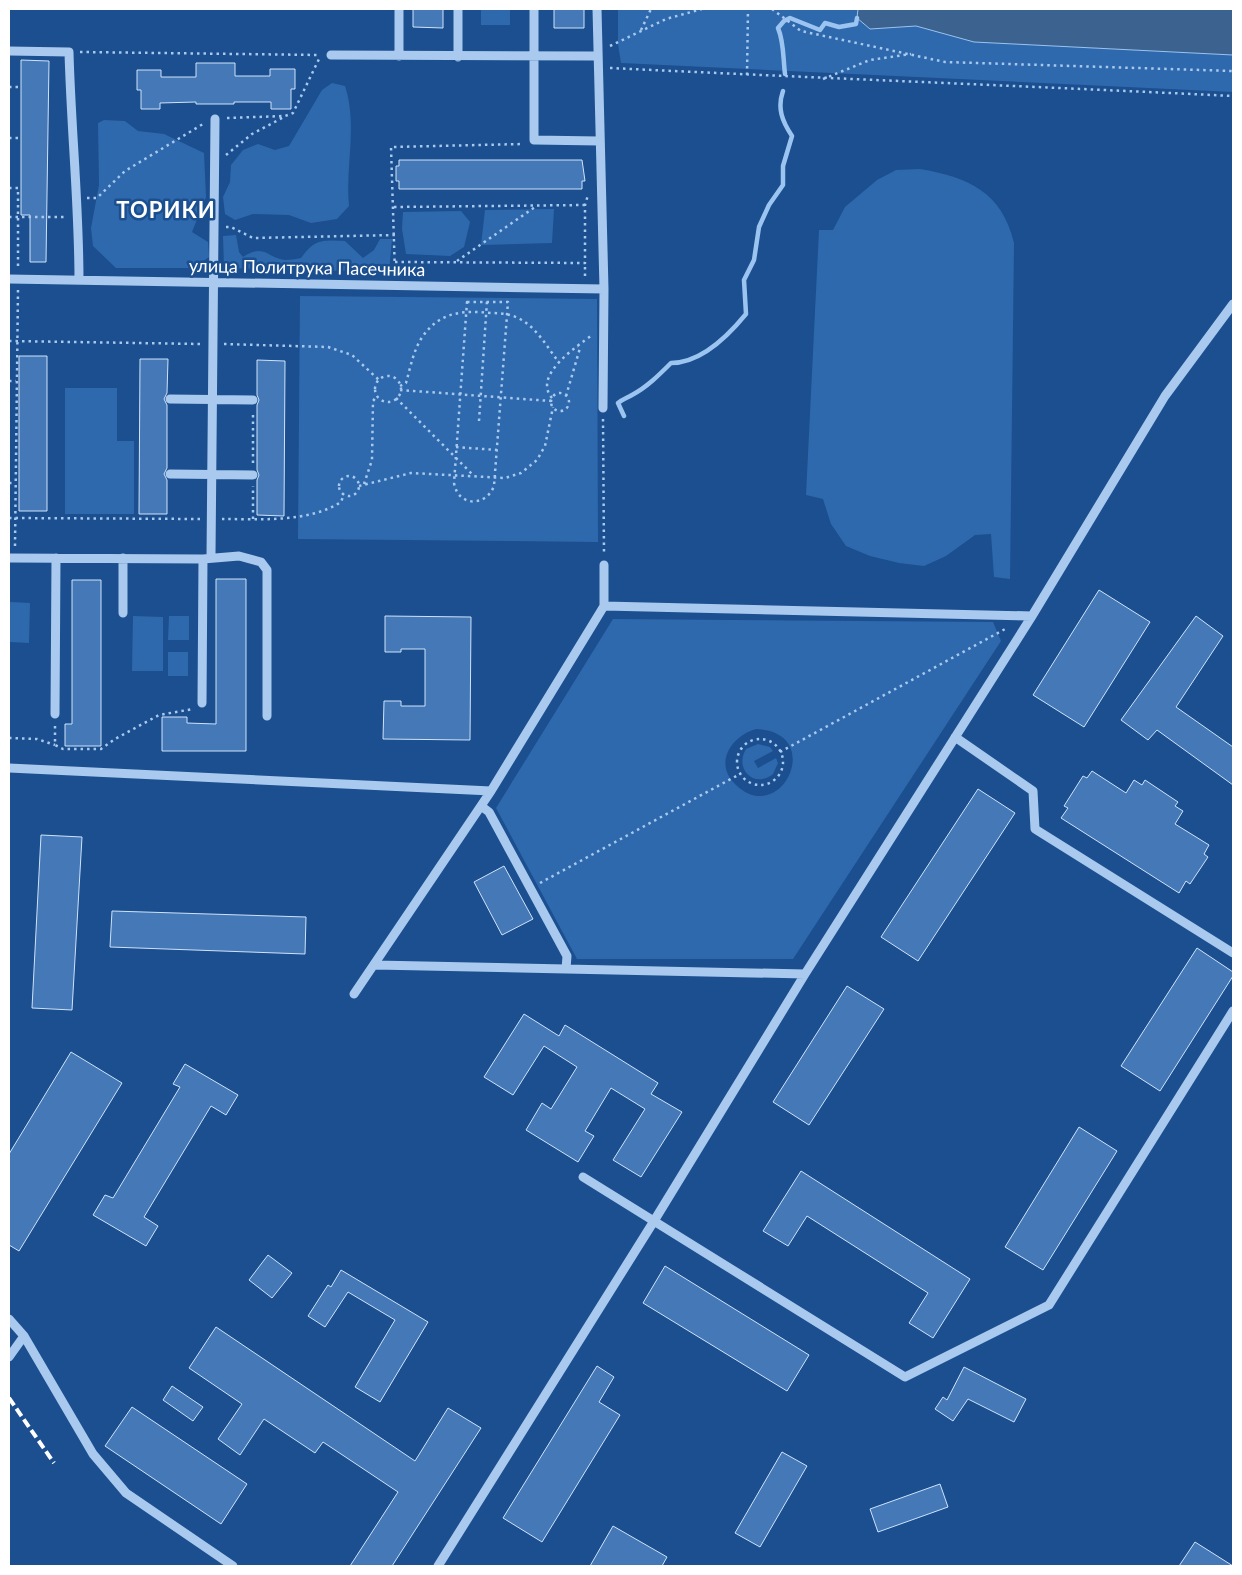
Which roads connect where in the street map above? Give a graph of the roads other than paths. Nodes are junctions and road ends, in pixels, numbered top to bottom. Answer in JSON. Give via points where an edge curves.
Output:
{"nodes":[{"id":1,"x":399,"y":9,"type":"edge"},
{"id":2,"x":458,"y":9,"type":"edge"},
{"id":3,"x":534,"y":9,"type":"edge"},
{"id":4,"x":597,"y":9,"type":"edge"},
{"id":5,"x":9,"y":51,"type":"edge"},
{"id":6,"x":331,"y":55,"type":"road end"},
{"id":7,"x":399,"y":56,"type":"junction"},
{"id":8,"x":534,"y":56,"type":"junction"},
{"id":9,"x":597,"y":56,"type":"junction"},
{"id":10,"x":458,"y":57,"type":"junction"},
{"id":11,"x":215,"y":118,"type":"dead end"},
{"id":12,"x":599,"y":141,"type":"junction"},
{"id":13,"x":9,"y":279,"type":"edge"},
{"id":14,"x":79,"y":280,"type":"junction"},
{"id":15,"x":214,"y":282,"type":"junction"},
{"id":16,"x":604,"y":289,"type":"junction"},
{"id":17,"x":1233,"y":304,"type":"edge"},
{"id":18,"x":170,"y":399,"type":"dead end"},
{"id":19,"x":213,"y":399,"type":"junction"},
{"id":20,"x":253,"y":400,"type":"road end"},
{"id":21,"x":603,"y":408,"type":"road end"},
{"id":22,"x":170,"y":474,"type":"dead end"},
{"id":23,"x":212,"y":475,"type":"junction"},
{"id":24,"x":253,"y":475,"type":"road end"},
{"id":25,"x":12,"y":558,"type":"edge"},
{"id":26,"x":56,"y":558,"type":"junction"},
{"id":27,"x":123,"y":558,"type":"junction"},
{"id":28,"x":207,"y":558,"type":"junction"},
{"id":29,"x":604,"y":565,"type":"road end"},
{"id":30,"x":604,"y":606,"type":"junction"},
{"id":31,"x":123,"y":613,"type":"dead end"},
{"id":32,"x":1032,"y":616,"type":"junction"},
{"id":33,"x":202,"y":703,"type":"road end"},
{"id":34,"x":55,"y":714,"type":"road end"},
{"id":35,"x":267,"y":716,"type":"dead end"},
{"id":36,"x":955,"y":737,"type":"junction"},
{"id":37,"x":9,"y":768,"type":"edge"},
{"id":38,"x":491,"y":791,"type":"junction"},
{"id":39,"x":480,"y":806,"type":"junction"},
{"id":40,"x":1233,"y":954,"type":"edge"},
{"id":41,"x":375,"y":965,"type":"junction"},
{"id":42,"x":566,"y":969,"type":"junction"},
{"id":43,"x":805,"y":974,"type":"junction"},
{"id":44,"x":354,"y":994,"type":"dead end"},
{"id":45,"x":1233,"y":1011,"type":"edge"},
{"id":46,"x":583,"y":1178,"type":"dead end"},
{"id":47,"x":654,"y":1221,"type":"junction"},
{"id":48,"x":9,"y":1319,"type":"edge"},
{"id":49,"x":24,"y":1336,"type":"junction"},
{"id":50,"x":9,"y":1357,"type":"edge"},
{"id":51,"x":233,"y":1566,"type":"edge"},
{"id":52,"x":438,"y":1566,"type":"edge"}],
"edges":[{"from":1,"to":7,"type":"street"},
{"from":2,"to":10,"type":"street"},
{"from":3,"to":8,"type":"street"},
{"from":4,"to":9,"type":"street"},
{"from":5,"to":14,"type":"street","via":[[69,52],[79,217]]},
{"from":6,"to":7,"type":"street"},
{"from":7,"to":10,"type":"street"},
{"from":8,"to":9,"type":"street"},
{"from":8,"to":10,"type":"street"},
{"from":8,"to":12,"type":"street","via":[[534,140]]},
{"from":9,"to":12,"type":"street"},
{"from":11,"to":15,"type":"street"},
{"from":12,"to":16,"type":"street"},
{"from":13,"to":14,"type":"street","name":"улица Политрука Пасечника"},
{"from":14,"to":15,"type":"street","name":"улица Политрука Пасечника"},
{"from":15,"to":16,"type":"street","name":"улица Политрука Пасечника"},
{"from":15,"to":19,"type":"street"},
{"from":16,"to":21,"type":"street"},
{"from":17,"to":32,"type":"street","via":[[1165,396]]},
{"from":18,"to":19,"type":"street"},
{"from":19,"to":20,"type":"street"},
{"from":19,"to":23,"type":"street"},
{"from":22,"to":23,"type":"street"},
{"from":23,"to":24,"type":"street"},
{"from":23,"to":28,"type":"street","via":[[212,519]]},
{"from":25,"to":26,"type":"street"},
{"from":26,"to":27,"type":"street"},
{"from":26,"to":34,"type":"street"},
{"from":27,"to":28,"type":"street"},
{"from":27,"to":31,"type":"street"},
{"from":28,"to":33,"type":"street"},
{"from":28,"to":35,"type":"street","via":[[251,558],[261,562],[267,570]]},
{"from":29,"to":30,"type":"street"},
{"from":30,"to":32,"type":"street"},
{"from":30,"to":38,"type":"street"},
{"from":32,"to":36,"type":"street"},
{"from":36,"to":40,"type":"street","via":[[1033,791],[1035,829]]},
{"from":36,"to":43,"type":"street"},
{"from":37,"to":38,"type":"street"},
{"from":38,"to":39,"type":"street"},
{"from":39,"to":41,"type":"street"},
{"from":39,"to":42,"type":"street","via":[[489,812],[567,956]]},
{"from":41,"to":42,"type":"street"},
{"from":41,"to":44,"type":"street"},
{"from":42,"to":43,"type":"street"},
{"from":43,"to":47,"type":"street"},
{"from":45,"to":47,"type":"street","via":[[1049,1305],[905,1376]]},
{"from":46,"to":47,"type":"street"},
{"from":47,"to":52,"type":"street"},
{"from":48,"to":49,"type":"street"},
{"from":49,"to":50,"type":"street"},
{"from":49,"to":51,"type":"street","via":[[93,1454],[126,1493]]}]}
